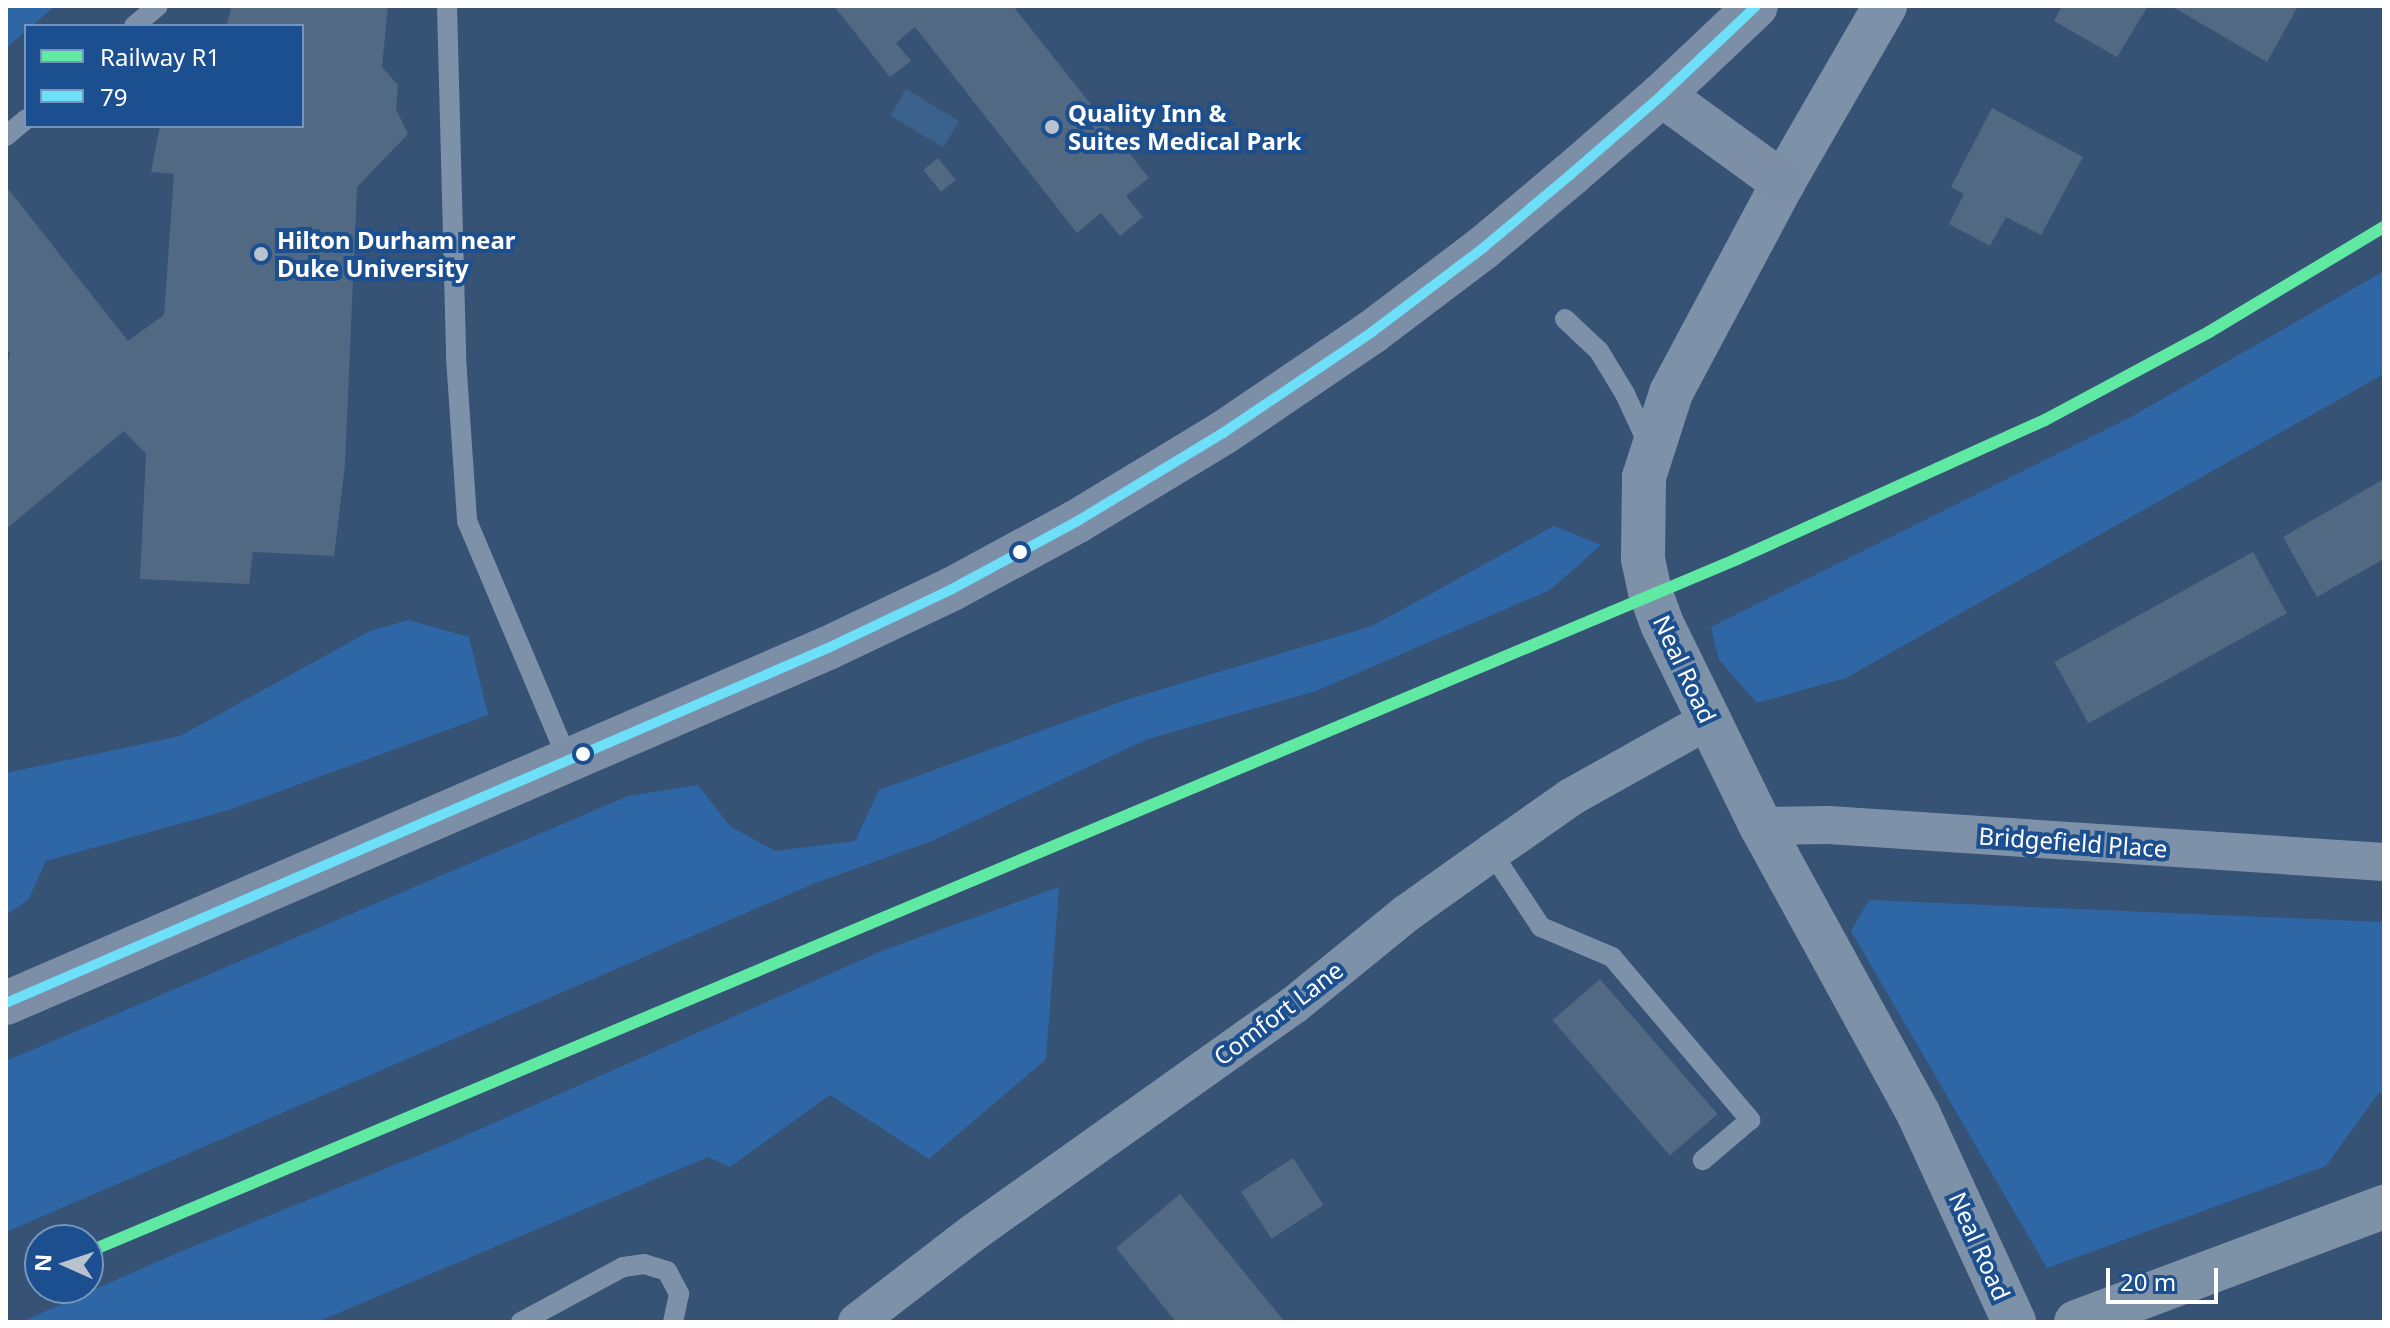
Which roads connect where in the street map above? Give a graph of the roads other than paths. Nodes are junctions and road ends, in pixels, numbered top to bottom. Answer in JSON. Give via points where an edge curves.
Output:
{"nodes":[{"id":1,"x":158,"y":6,"type":"edge"},
{"id":2,"x":447,"y":6,"type":"edge"},
{"id":3,"x":1756,"y":6,"type":"edge"},
{"id":4,"x":1885,"y":6,"type":"edge"},
{"id":5,"x":136,"y":24,"type":"edge"},
{"id":6,"x":1662,"y":95,"type":"junction"},
{"id":7,"x":24,"y":121,"type":"edge"},
{"id":8,"x":6,"y":136,"type":"edge"},
{"id":9,"x":1783,"y":183,"type":"junction"},
{"id":10,"x":1565,"y":319,"type":"dead end"},
{"id":11,"x":1651,"y":452,"type":"junction"},
{"id":12,"x":1709,"y":720,"type":"junction"},
{"id":13,"x":569,"y":763,"type":"junction"},
{"id":14,"x":1761,"y":826,"type":"junction"},
{"id":15,"x":1492,"y":853,"type":"junction"},
{"id":16,"x":2384,"y":862,"type":"edge"},
{"id":17,"x":6,"y":1003,"type":"edge"},
{"id":18,"x":1703,"y":1160,"type":"dead end"},
{"id":19,"x":2384,"y":1207,"type":"edge"},
{"id":20,"x":521,"y":1322,"type":"edge"},
{"id":21,"x":673,"y":1322,"type":"edge"},
{"id":22,"x":857,"y":1322,"type":"edge"},
{"id":23,"x":2014,"y":1322,"type":"edge"},
{"id":24,"x":2076,"y":1322,"type":"edge"}],
"edges":[{"from":1,"to":5,"type":"lane"},
{"from":2,"to":13,"type":"lane","via":[[456,358],[467,521]]},
{"from":3,"to":6,"type":"main road"},
{"from":4,"to":9,"type":"street","name":"Neal Road"},
{"from":6,"to":9,"type":"main road"},
{"from":6,"to":13,"type":"main road","via":[[1483,248],[1372,332],[1146,481],[952,589]]},
{"from":7,"to":8,"type":"lane"},
{"from":9,"to":11,"type":"street","name":"Neal Road","via":[[1671,393]]},
{"from":10,"to":11,"type":"lane","via":[[1599,351]]},
{"from":11,"to":12,"type":"street","name":"Neal Road","via":[[1641,515],[1650,591]]},
{"from":12,"to":14,"type":"street","name":"Neal Road"},
{"from":12,"to":15,"type":"street","name":"Comfort Lane","via":[[1571,797]]},
{"from":13,"to":17,"type":"main road"},
{"from":14,"to":16,"type":"street","name":"Bridgefield Place","via":[[1829,825]]},
{"from":14,"to":23,"type":"street","name":"Neal Road","via":[[1919,1115]]},
{"from":15,"to":18,"type":"lane","via":[[1541,927],[1612,957],[1750,1120]]},
{"from":15,"to":22,"type":"street","name":"Comfort Lane","via":[[1407,913],[1294,1005]]},
{"from":19,"to":24,"type":"highway"},
{"from":20,"to":21,"type":"lane","via":[[623,1267],[644,1264],[667,1271],[679,1294]]}]}
